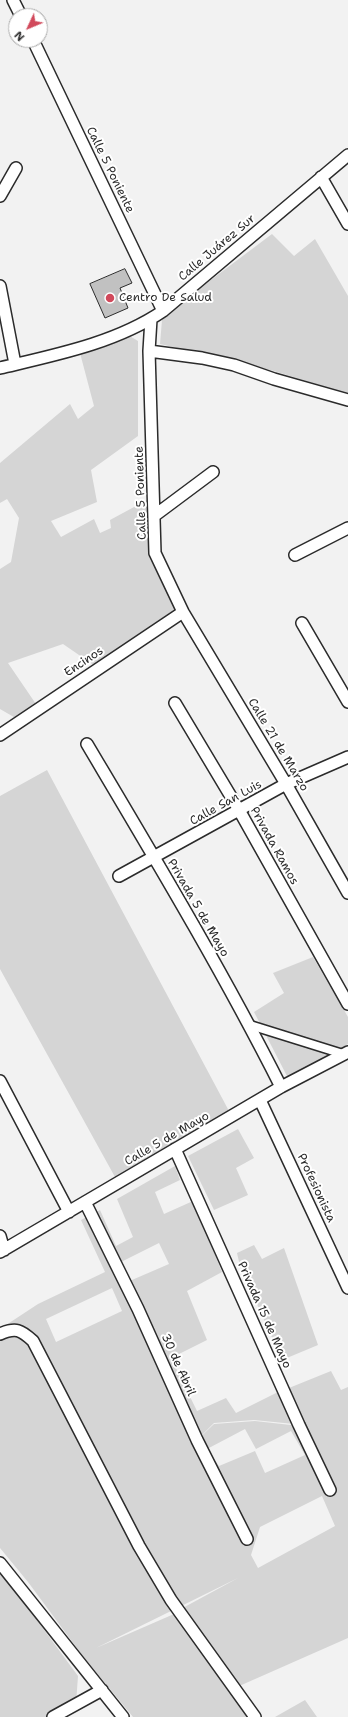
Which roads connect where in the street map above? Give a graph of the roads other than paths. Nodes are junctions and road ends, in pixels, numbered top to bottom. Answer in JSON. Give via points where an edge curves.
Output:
{"nodes":[{"id":1,"x":37,"y":48,"type":"edge"},
{"id":2,"x":348,"y":155,"type":"edge"},
{"id":3,"x":16,"y":168,"type":"dead end"},
{"id":4,"x":321,"y":177,"type":"junction"},
{"id":5,"x":0,"y":196,"type":"edge"},
{"id":6,"x":348,"y":224,"type":"edge"},
{"id":7,"x":0,"y":286,"type":"edge"},
{"id":8,"x":163,"y":311,"type":"junction"},
{"id":9,"x":151,"y":319,"type":"junction"},
{"id":10,"x":149,"y":351,"type":"junction"},
{"id":11,"x":16,"y":364,"type":"junction"},
{"id":12,"x":0,"y":368,"type":"edge"},
{"id":13,"x":348,"y":400,"type":"edge"},
{"id":14,"x":213,"y":472,"type":"dead end"},
{"id":15,"x":154,"y":516,"type":"junction"},
{"id":16,"x":348,"y":528,"type":"edge"},
{"id":17,"x":295,"y":555,"type":"dead end"},
{"id":18,"x":183,"y":612,"type":"junction"},
{"id":19,"x":302,"y":623,"type":"dead end"},
{"id":20,"x":348,"y":702,"type":"edge"},
{"id":21,"x":175,"y":703,"type":"dead end"},
{"id":22,"x":0,"y":735,"type":"edge"},
{"id":23,"x":86,"y":744,"type":"dead end"},
{"id":24,"x":348,"y":757,"type":"edge"},
{"id":25,"x":286,"y":784,"type":"junction"},
{"id":26,"x":239,"y":810,"type":"junction"},
{"id":27,"x":154,"y":858,"type":"junction"},
{"id":28,"x":119,"y":876,"type":"dead end"},
{"id":29,"x":348,"y":893,"type":"edge"},
{"id":30,"x":348,"y":1004,"type":"edge"},
{"id":31,"x":250,"y":1025,"type":"junction"},
{"id":32,"x":345,"y":1053,"type":"edge"},
{"id":33,"x":0,"y":1081,"type":"edge"},
{"id":34,"x":281,"y":1087,"type":"junction"},
{"id":35,"x":260,"y":1100,"type":"junction"},
{"id":36,"x":175,"y":1149,"type":"junction"},
{"id":37,"x":85,"y":1202,"type":"junction"},
{"id":38,"x":69,"y":1212,"type":"junction"},
{"id":39,"x":0,"y":1236,"type":"edge"},
{"id":40,"x":2,"y":1251,"type":"edge"},
{"id":41,"x":348,"y":1288,"type":"edge"},
{"id":42,"x":0,"y":1334,"type":"edge"},
{"id":43,"x":330,"y":1490,"type":"dead end"},
{"id":44,"x":247,"y":1539,"type":"dead end"},
{"id":45,"x":0,"y":1563,"type":"edge"},
{"id":46,"x":102,"y":1690,"type":"junction"},
{"id":47,"x":53,"y":1717,"type":"edge"},
{"id":48,"x":123,"y":1717,"type":"edge"},
{"id":49,"x":255,"y":1717,"type":"edge"}],
"edges":[{"from":1,"to":8,"type":"street","name":"Calle 5 Poniente"},
{"from":2,"to":4,"type":"street","name":"Calle Juárez Sur"},
{"from":3,"to":5,"type":"street"},
{"from":4,"to":6,"type":"street"},
{"from":4,"to":8,"type":"street","name":"Calle Juárez Sur"},
{"from":7,"to":11,"type":"street"},
{"from":8,"to":9,"type":"street","name":"Calle Juárez Sur"},
{"from":9,"to":10,"type":"street","name":"Calle 5 Poniente"},
{"from":9,"to":11,"type":"street","name":"Calle Juárez Sur","via":[[88,346]]},
{"from":10,"to":13,"type":"street","via":[[234,365]]},
{"from":10,"to":15,"type":"street","name":"Calle 5 Poniente"},
{"from":11,"to":12,"type":"street","name":"Calle Juárez Sur"},
{"from":14,"to":15,"type":"street"},
{"from":15,"to":18,"type":"street","name":"Calle 5 Poniente","via":[[155,553]]},
{"from":16,"to":17,"type":"street"},
{"from":18,"to":22,"type":"street","name":"Encinos"},
{"from":18,"to":25,"type":"street","name":"Calle 21 de Marzo"},
{"from":19,"to":20,"type":"street"},
{"from":21,"to":26,"type":"street","name":"Privada Ramos"},
{"from":23,"to":27,"type":"street","name":"Privada 5 de Mayo"},
{"from":24,"to":25,"type":"street","name":"Calle San Luis"},
{"from":25,"to":26,"type":"street","name":"Calle San Luis"},
{"from":25,"to":29,"type":"street","name":"Calle 21 de Marzo"},
{"from":26,"to":27,"type":"street","name":"Calle San Luis"},
{"from":26,"to":30,"type":"street","name":"Privada Ramos"},
{"from":27,"to":28,"type":"street","name":"Calle San Luis"},
{"from":27,"to":31,"type":"street","name":"Privada 5 de Mayo"},
{"from":31,"to":32,"type":"street"},
{"from":31,"to":34,"type":"street","name":"Privada 5 de Mayo"},
{"from":32,"to":34,"type":"street","name":"Calle 5 de Mayo"},
{"from":33,"to":38,"type":"street"},
{"from":34,"to":35,"type":"street","name":"Calle 5 de Mayo"},
{"from":35,"to":36,"type":"street","name":"Calle 5 de Mayo"},
{"from":35,"to":41,"type":"street","name":"Profesionista"},
{"from":36,"to":37,"type":"street","name":"Calle 5 de Mayo"},
{"from":36,"to":43,"type":"street","name":"Privada 15 de Mayo"},
{"from":37,"to":38,"type":"street","name":"Calle 5 de Mayo"},
{"from":37,"to":44,"type":"street","name":"30 de Abril","via":[[138,1309],[197,1440]]},
{"from":38,"to":40,"type":"street","name":"Calle 5 de Mayo"},
{"from":39,"to":40,"type":"street"},
{"from":42,"to":49,"type":"street","via":[[9,1330],[21,1331],[33,1341],[139,1546],[171,1600]]},
{"from":45,"to":46,"type":"street"},
{"from":46,"to":47,"type":"street"},
{"from":46,"to":48,"type":"street"}]}
